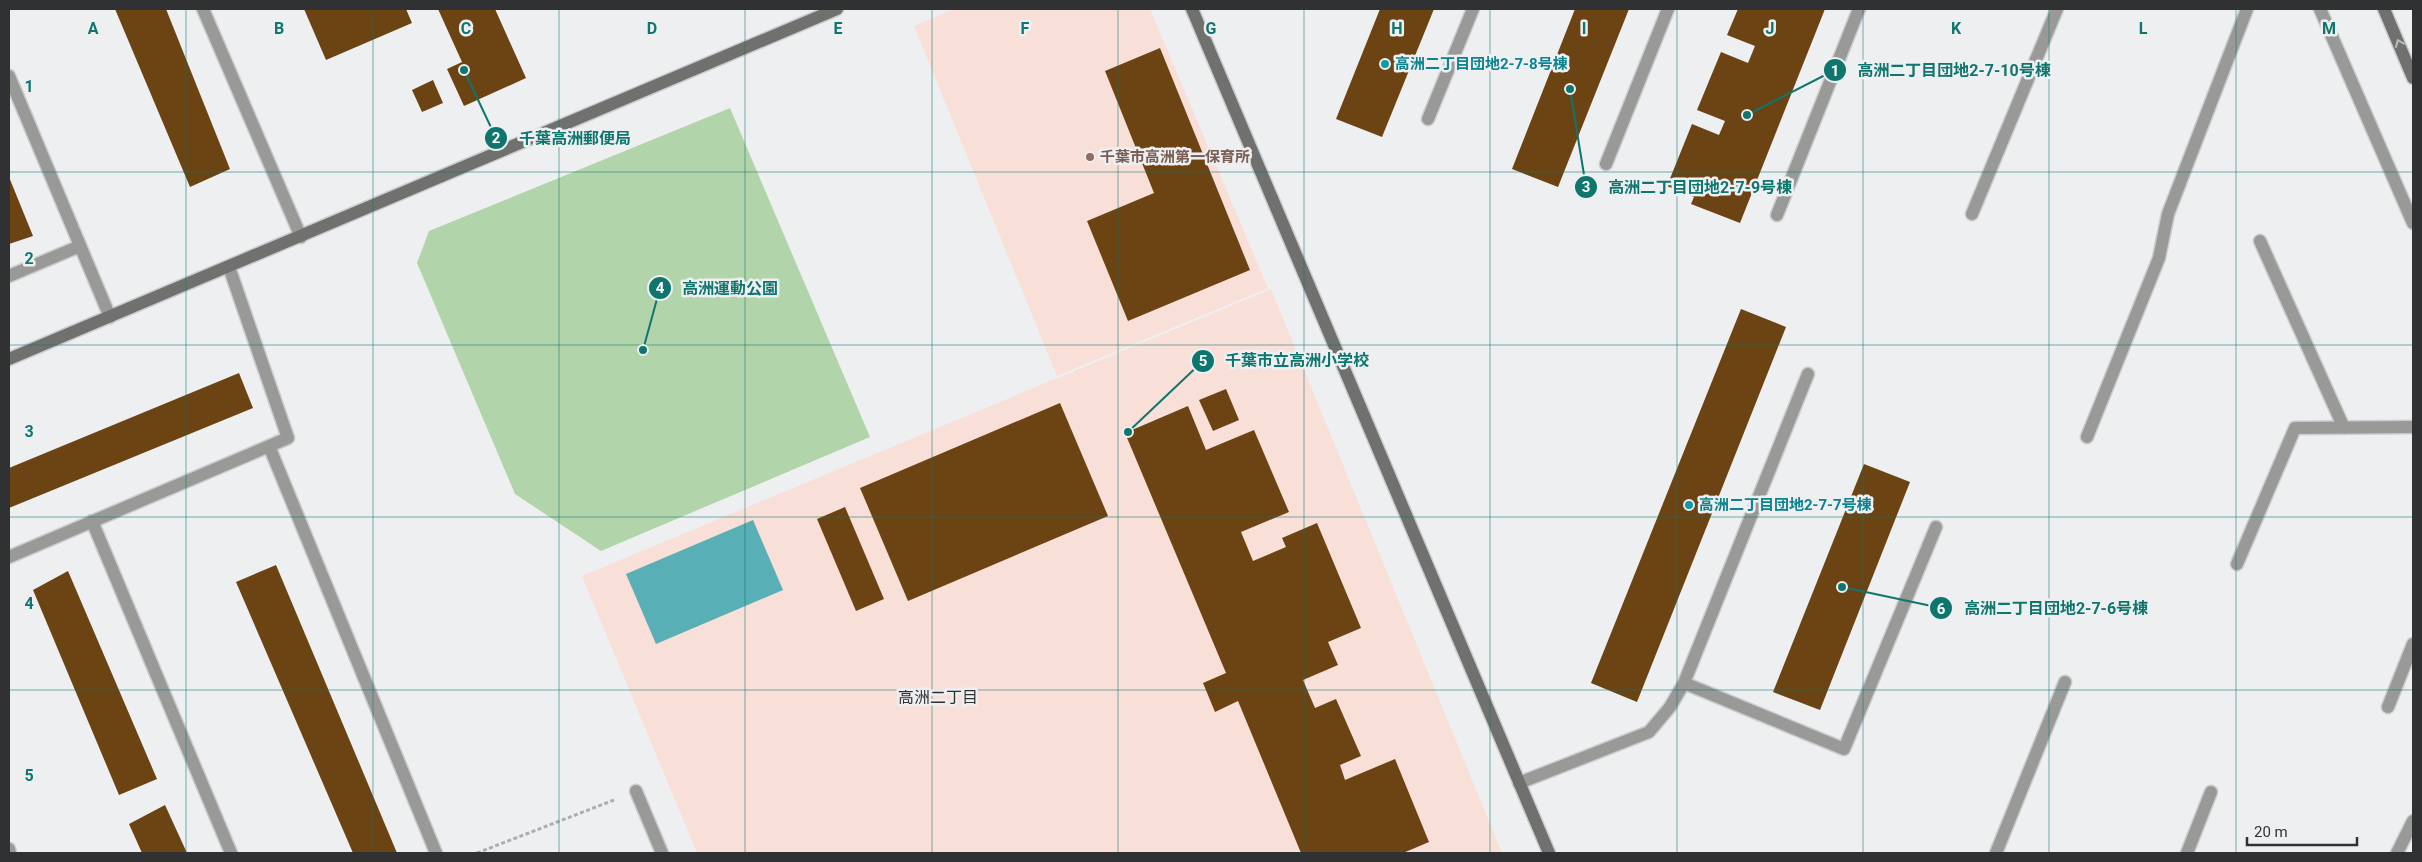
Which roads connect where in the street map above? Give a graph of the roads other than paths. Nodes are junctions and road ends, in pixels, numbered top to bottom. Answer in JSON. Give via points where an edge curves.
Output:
{"nodes":[{"id":1,"x":203,"y":9,"type":"edge"},
{"id":2,"x":838,"y":9,"type":"edge"},
{"id":3,"x":1192,"y":9,"type":"edge"},
{"id":4,"x":1473,"y":9,"type":"edge"},
{"id":5,"x":1668,"y":9,"type":"edge"},
{"id":6,"x":1859,"y":9,"type":"edge"},
{"id":7,"x":2057,"y":9,"type":"edge"},
{"id":8,"x":2248,"y":9,"type":"edge"},
{"id":9,"x":2320,"y":9,"type":"edge"},
{"id":10,"x":2384,"y":9,"type":"edge"},
{"id":11,"x":9,"y":76,"type":"edge"},
{"id":12,"x":2413,"y":78,"type":"edge"},
{"id":13,"x":1428,"y":119,"type":"dead end"},
{"id":14,"x":1606,"y":164,"type":"dead end"},
{"id":15,"x":1972,"y":214,"type":"dead end"},
{"id":16,"x":1777,"y":215,"type":"dead end"},
{"id":17,"x":2413,"y":223,"type":"edge"},
{"id":18,"x":301,"y":237,"type":"junction"},
{"id":19,"x":2260,"y":241,"type":"dead end"},
{"id":20,"x":80,"y":246,"type":"junction"},
{"id":21,"x":229,"y":267,"type":"junction"},
{"id":22,"x":9,"y":276,"type":"edge"},
{"id":23,"x":110,"y":317,"type":"junction"},
{"id":24,"x":9,"y":359,"type":"edge"},
{"id":25,"x":1808,"y":374,"type":"dead end"},
{"id":26,"x":2413,"y":427,"type":"edge"},
{"id":27,"x":2344,"y":428,"type":"junction"},
{"id":28,"x":2087,"y":437,"type":"dead end"},
{"id":29,"x":269,"y":446,"type":"junction"},
{"id":30,"x":92,"y":522,"type":"junction"},
{"id":31,"x":1936,"y":527,"type":"dead end"},
{"id":32,"x":9,"y":557,"type":"edge"},
{"id":33,"x":2237,"y":564,"type":"dead end"},
{"id":34,"x":2413,"y":644,"type":"edge"},
{"id":35,"x":2065,"y":682,"type":"dead end"},
{"id":36,"x":1684,"y":683,"type":"junction"},
{"id":37,"x":2388,"y":707,"type":"dead end"},
{"id":38,"x":1519,"y":783,"type":"junction"},
{"id":39,"x":636,"y":791,"type":"road end"},
{"id":40,"x":2211,"y":792,"type":"dead end"},
{"id":41,"x":2413,"y":821,"type":"edge"},
{"id":42,"x":9,"y":849,"type":"edge"},
{"id":43,"x":10,"y":853,"type":"edge"},
{"id":44,"x":231,"y":853,"type":"edge"},
{"id":45,"x":436,"y":853,"type":"edge"},
{"id":46,"x":662,"y":853,"type":"edge"},
{"id":47,"x":1549,"y":853,"type":"edge"},
{"id":48,"x":1996,"y":853,"type":"edge"},
{"id":49,"x":2187,"y":853,"type":"edge"},
{"id":50,"x":2397,"y":853,"type":"edge"}],
"edges":[{"from":1,"to":18,"type":"street"},
{"from":2,"to":18,"type":"street"},
{"from":3,"to":38,"type":"street"},
{"from":4,"to":13,"type":"street"},
{"from":5,"to":14,"type":"street"},
{"from":6,"to":16,"type":"street"},
{"from":7,"to":15,"type":"street"},
{"from":8,"to":28,"type":"street","via":[[2168,214],[2159,258]]},
{"from":9,"to":17,"type":"street"},
{"from":12,"to":10,"type":"street","one_way":true},
{"from":11,"to":20,"type":"street"},
{"from":18,"to":21,"type":"street"},
{"from":19,"to":27,"type":"street"},
{"from":20,"to":22,"type":"street"},
{"from":20,"to":23,"type":"street"},
{"from":21,"to":23,"type":"street"},
{"from":21,"to":29,"type":"street","via":[[288,438]]},
{"from":23,"to":24,"type":"street"},
{"from":25,"to":36,"type":"street"},
{"from":26,"to":27,"type":"street"},
{"from":27,"to":33,"type":"street","via":[[2295,428]]},
{"from":29,"to":30,"type":"street"},
{"from":29,"to":45,"type":"street"},
{"from":30,"to":32,"type":"street"},
{"from":30,"to":44,"type":"street"},
{"from":31,"to":36,"type":"street","via":[[1844,749]]},
{"from":34,"to":37,"type":"street"},
{"from":35,"to":48,"type":"street"},
{"from":36,"to":38,"type":"street","via":[[1670,707],[1648,732]]},
{"from":38,"to":47,"type":"street"},
{"from":39,"to":46,"type":"street"},
{"from":40,"to":49,"type":"street"},
{"from":41,"to":50,"type":"street"},
{"from":42,"to":43,"type":"street"}]}
